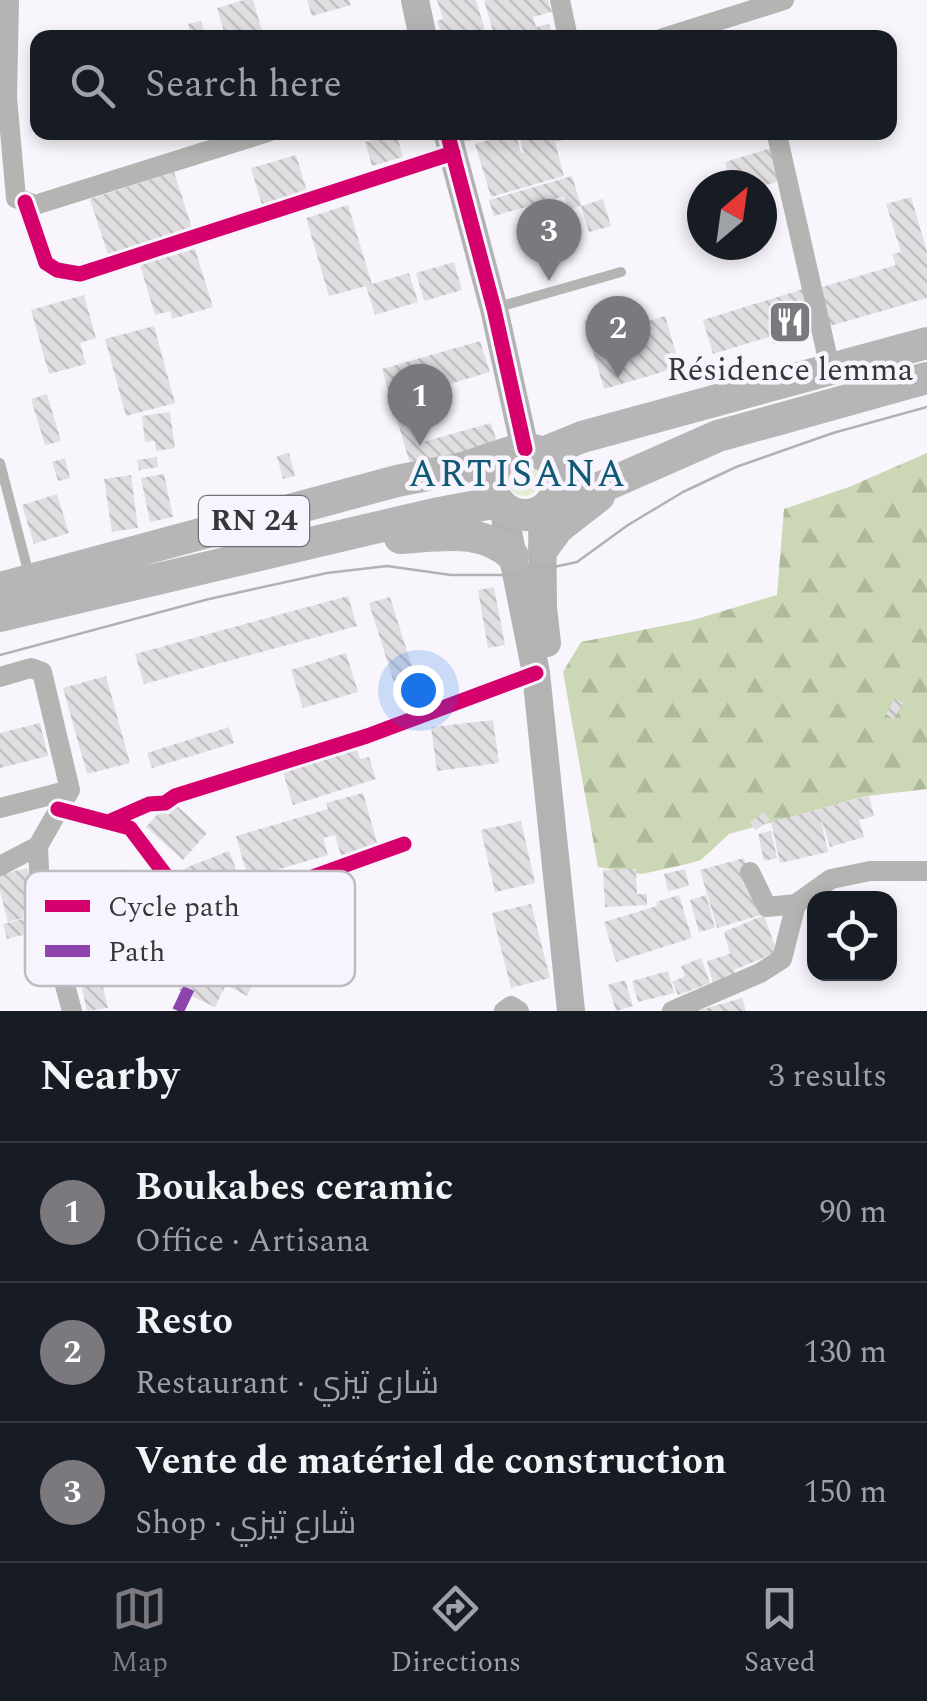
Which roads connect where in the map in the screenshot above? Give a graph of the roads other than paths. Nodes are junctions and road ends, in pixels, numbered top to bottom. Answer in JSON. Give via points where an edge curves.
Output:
{"nodes":[{"id":1,"x":9,"y":0,"type":"edge"},
{"id":2,"x":415,"y":0,"type":"edge"},
{"id":3,"x":560,"y":0,"type":"edge"},
{"id":4,"x":784,"y":0,"type":"edge"},
{"id":5,"x":421,"y":30,"type":"edge"},
{"id":6,"x":566,"y":30,"type":"edge"},
{"id":7,"x":688,"y":30,"type":"edge"},
{"id":8,"x":242,"y":140,"type":"edge"},
{"id":9,"x":778,"y":140,"type":"edge"},
{"id":10,"x":450,"y":142,"type":"edge"},
{"id":11,"x":25,"y":202,"type":"junction"},
{"id":12,"x":621,"y":272,"type":"dead end"},
{"id":13,"x":494,"y":309,"type":"junction"},
{"id":14,"x":927,"y":343,"type":"edge"},
{"id":15,"x":830,"y":368,"type":"junction"},
{"id":16,"x":927,"y":378,"type":"edge"},
{"id":17,"x":524,"y":452,"type":"junction"},
{"id":18,"x":0,"y":462,"type":"edge"},
{"id":19,"x":625,"y":478,"type":"junction"},
{"id":20,"x":501,"y":505,"type":"junction"},
{"id":21,"x":547,"y":506,"type":"junction"},
{"id":22,"x":315,"y":543,"type":"junction"},
{"id":23,"x":529,"y":552,"type":"junction"},
{"id":24,"x":15,"y":584,"type":"edge"},
{"id":25,"x":0,"y":616,"type":"edge"},
{"id":26,"x":536,"y":673,"type":"junction"},
{"id":27,"x":0,"y":677,"type":"edge"},
{"id":28,"x":70,"y":790,"type":"junction"},
{"id":29,"x":1,"y":808,"type":"edge"},
{"id":30,"x":54,"y":816,"type":"junction"},
{"id":31,"x":108,"y":822,"type":"junction"},
{"id":32,"x":404,"y":844,"type":"dead end"},
{"id":33,"x":38,"y":846,"type":"junction"},
{"id":34,"x":0,"y":866,"type":"edge"},
{"id":35,"x":39,"y":871,"type":"edge"},
{"id":36,"x":162,"y":871,"type":"edge"},
{"id":37,"x":329,"y":871,"type":"edge"},
{"id":38,"x":750,"y":872,"type":"dead end"},
{"id":39,"x":927,"y":872,"type":"edge"},
{"id":40,"x":796,"y":904,"type":"junction"},
{"id":41,"x":65,"y":986,"type":"edge"},
{"id":42,"x":72,"y":1011,"type":"edge"},
{"id":43,"x":504,"y":1011,"type":"edge"},
{"id":44,"x":519,"y":1011,"type":"edge"},
{"id":45,"x":571,"y":1011,"type":"edge"},
{"id":46,"x":582,"y":1011,"type":"edge"},
{"id":47,"x":672,"y":1011,"type":"edge"}],
"edges":[{"from":1,"to":11,"type":"street","via":[[7,98],[16,198]]},
{"from":2,"to":5,"type":"main road"},
{"from":3,"to":6,"type":"street"},
{"from":4,"to":7,"type":"street"},
{"from":8,"to":11,"type":"street","via":[[35,205]]},
{"from":9,"to":15,"type":"street"},
{"from":10,"to":11,"type":"street","via":[[80,274],[46,263]]},
{"from":10,"to":13,"type":"main road"},
{"from":12,"to":13,"type":"lane"},
{"from":13,"to":17,"type":"main road"},
{"from":14,"to":15,"type":"main road","number":"RN 24"},
{"from":15,"to":17,"type":"main road","number":"RN 24"},
{"from":16,"to":19,"type":"main road","via":[[718,436]]},
{"from":17,"to":20,"type":"main road","via":[[498,463],[492,476]]},
{"from":17,"to":21,"type":"main road","via":[[554,466]]},
{"from":17,"to":24,"type":"main road","number":"RN 24"},
{"from":18,"to":24,"type":"lane"},
{"from":19,"to":21,"type":"main road"},
{"from":19,"to":23,"type":"main road"},
{"from":20,"to":21,"type":"main road","via":[[526,515]]},
{"from":20,"to":22,"type":"main road","number":"RN 24"},
{"from":20,"to":23,"type":"main road"},
{"from":21,"to":23,"type":"main road"},
{"from":22,"to":23,"type":"main road","via":[[477,535]]},
{"from":22,"to":25,"type":"main road","number":"RN 24"},
{"from":23,"to":26,"type":"main road"},
{"from":23,"to":46,"type":"main road","via":[[543,607]]},
{"from":26,"to":31,"type":"street"},
{"from":26,"to":45,"type":"main road"},
{"from":27,"to":28,"type":"street","via":[[31,668],[42,672]]},
{"from":28,"to":29,"type":"street"},
{"from":28,"to":30,"type":"street"},
{"from":29,"to":30,"type":"street"},
{"from":30,"to":31,"type":"street"},
{"from":30,"to":33,"type":"street"},
{"from":31,"to":36,"type":"street","via":[[130,828]]},
{"from":32,"to":37,"type":"street"},
{"from":33,"to":34,"type":"street"},
{"from":33,"to":35,"type":"street"},
{"from":38,"to":40,"type":"street","via":[[767,907]]},
{"from":39,"to":40,"type":"street","via":[[870,871],[832,879]]},
{"from":40,"to":47,"type":"street","via":[[782,959]]},
{"from":41,"to":42,"type":"street"},
{"from":43,"to":44,"type":"street"}]}
